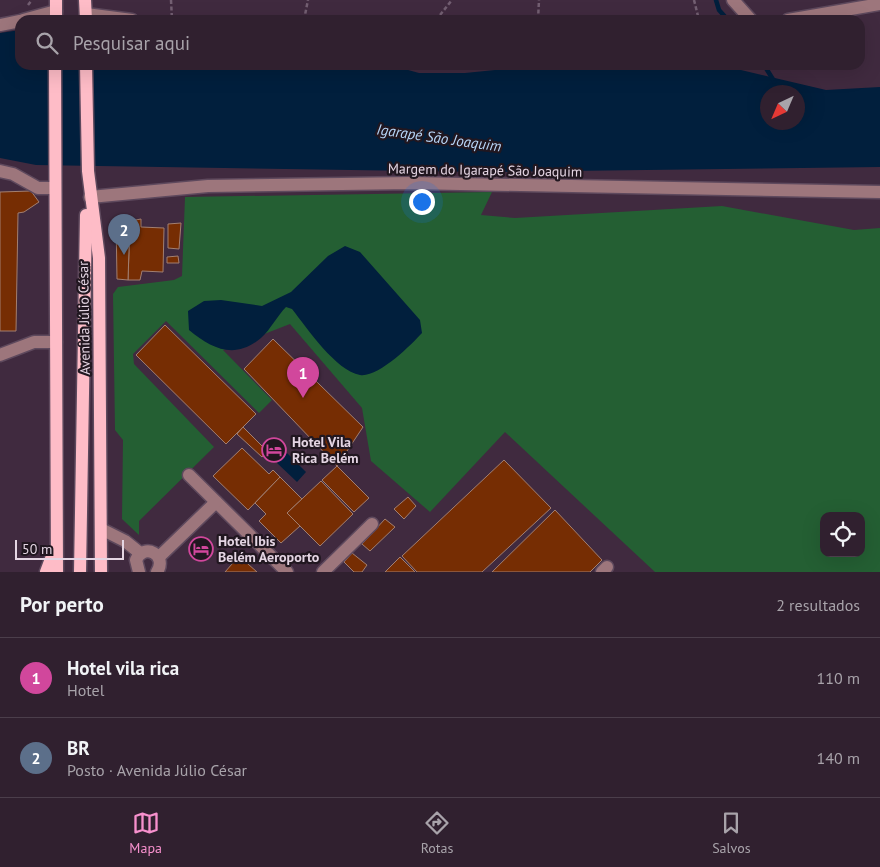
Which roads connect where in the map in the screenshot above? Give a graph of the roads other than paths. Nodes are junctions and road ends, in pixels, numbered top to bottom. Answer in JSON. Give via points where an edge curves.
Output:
{"nodes":[{"id":1,"x":86,"y":0,"type":"edge"},
{"id":2,"x":733,"y":0,"type":"edge"},
{"id":3,"x":880,"y":4,"type":"edge"},
{"id":4,"x":56,"y":10,"type":"edge"},
{"id":5,"x":38,"y":15,"type":"edge"},
{"id":6,"x":86,"y":15,"type":"edge"},
{"id":7,"x":746,"y":15,"type":"edge"},
{"id":8,"x":817,"y":15,"type":"edge"},
{"id":9,"x":15,"y":21,"type":"edge"},
{"id":10,"x":0,"y":25,"type":"edge"},
{"id":11,"x":55,"y":70,"type":"edge"},
{"id":12,"x":86,"y":70,"type":"edge"},
{"id":13,"x":88,"y":165,"type":"junction"},
{"id":14,"x":0,"y":171,"type":"edge"},
{"id":15,"x":55,"y":188,"type":"junction"},
{"id":16,"x":880,"y":192,"type":"edge"},
{"id":17,"x":90,"y":197,"type":"junction"},
{"id":18,"x":56,"y":342,"type":"junction"},
{"id":19,"x":0,"y":355,"type":"edge"},
{"id":20,"x":189,"y":475,"type":"dead end"},
{"id":21,"x":216,"y":502,"type":"junction"},
{"id":22,"x":372,"y":524,"type":"dead end"},
{"id":23,"x":102,"y":530,"type":"junction"},
{"id":24,"x":57,"y":544,"type":"junction"},
{"id":25,"x":140,"y":553,"type":"junction"},
{"id":26,"x":159,"y":557,"type":"junction"},
{"id":27,"x":46,"y":572,"type":"edge"},
{"id":28,"x":57,"y":572,"type":"edge"},
{"id":29,"x":80,"y":572,"type":"edge"},
{"id":30,"x":101,"y":572,"type":"edge"},
{"id":31,"x":139,"y":572,"type":"edge"},
{"id":32,"x":157,"y":572,"type":"edge"},
{"id":33,"x":288,"y":572,"type":"edge"},
{"id":34,"x":323,"y":572,"type":"edge"}],
"edges":[{"from":1,"to":6,"type":"main road"},
{"from":2,"to":7,"type":"street"},
{"from":3,"to":8,"type":"street"},
{"from":4,"to":5,"type":"street"},
{"from":9,"to":10,"type":"street"},
{"from":11,"to":15,"type":"main road","name":"Avenida Júlio César"},
{"from":12,"to":13,"type":"main road","name":"Avenida Júlio César"},
{"from":13,"to":17,"type":"main road","name":"Avenida Júlio César"},
{"from":13,"to":29,"type":"main road"},
{"from":14,"to":15,"type":"street","via":[[38,188]]},
{"from":15,"to":18,"type":"main road","name":"Avenida Júlio César"},
{"from":16,"to":17,"type":"street","name":"Margem do Igarapé São Joaquim","via":[[411,183],[208,186]]},
{"from":17,"to":23,"type":"main road","name":"Avenida Júlio César","via":[[99,258]]},
{"from":18,"to":19,"type":"street","via":[[34,342]]},
{"from":18,"to":24,"type":"main road","name":"Avenida Júlio César"},
{"from":20,"to":21,"type":"street"},
{"from":21,"to":26,"type":"street"},
{"from":21,"to":33,"type":"street"},
{"from":22,"to":34,"type":"street"},
{"from":23,"to":25,"type":"street"},
{"from":23,"to":30,"type":"main road","name":"Avenida Júlio César"},
{"from":24,"to":27,"type":"main road"},
{"from":24,"to":28,"type":"main road","name":"Avenida Júlio César"},
{"from":25,"to":26,"type":"street","via":[[150,551]]},
{"from":25,"to":31,"type":"street","via":[[135,564]]},
{"from":26,"to":32,"type":"street"}]}
